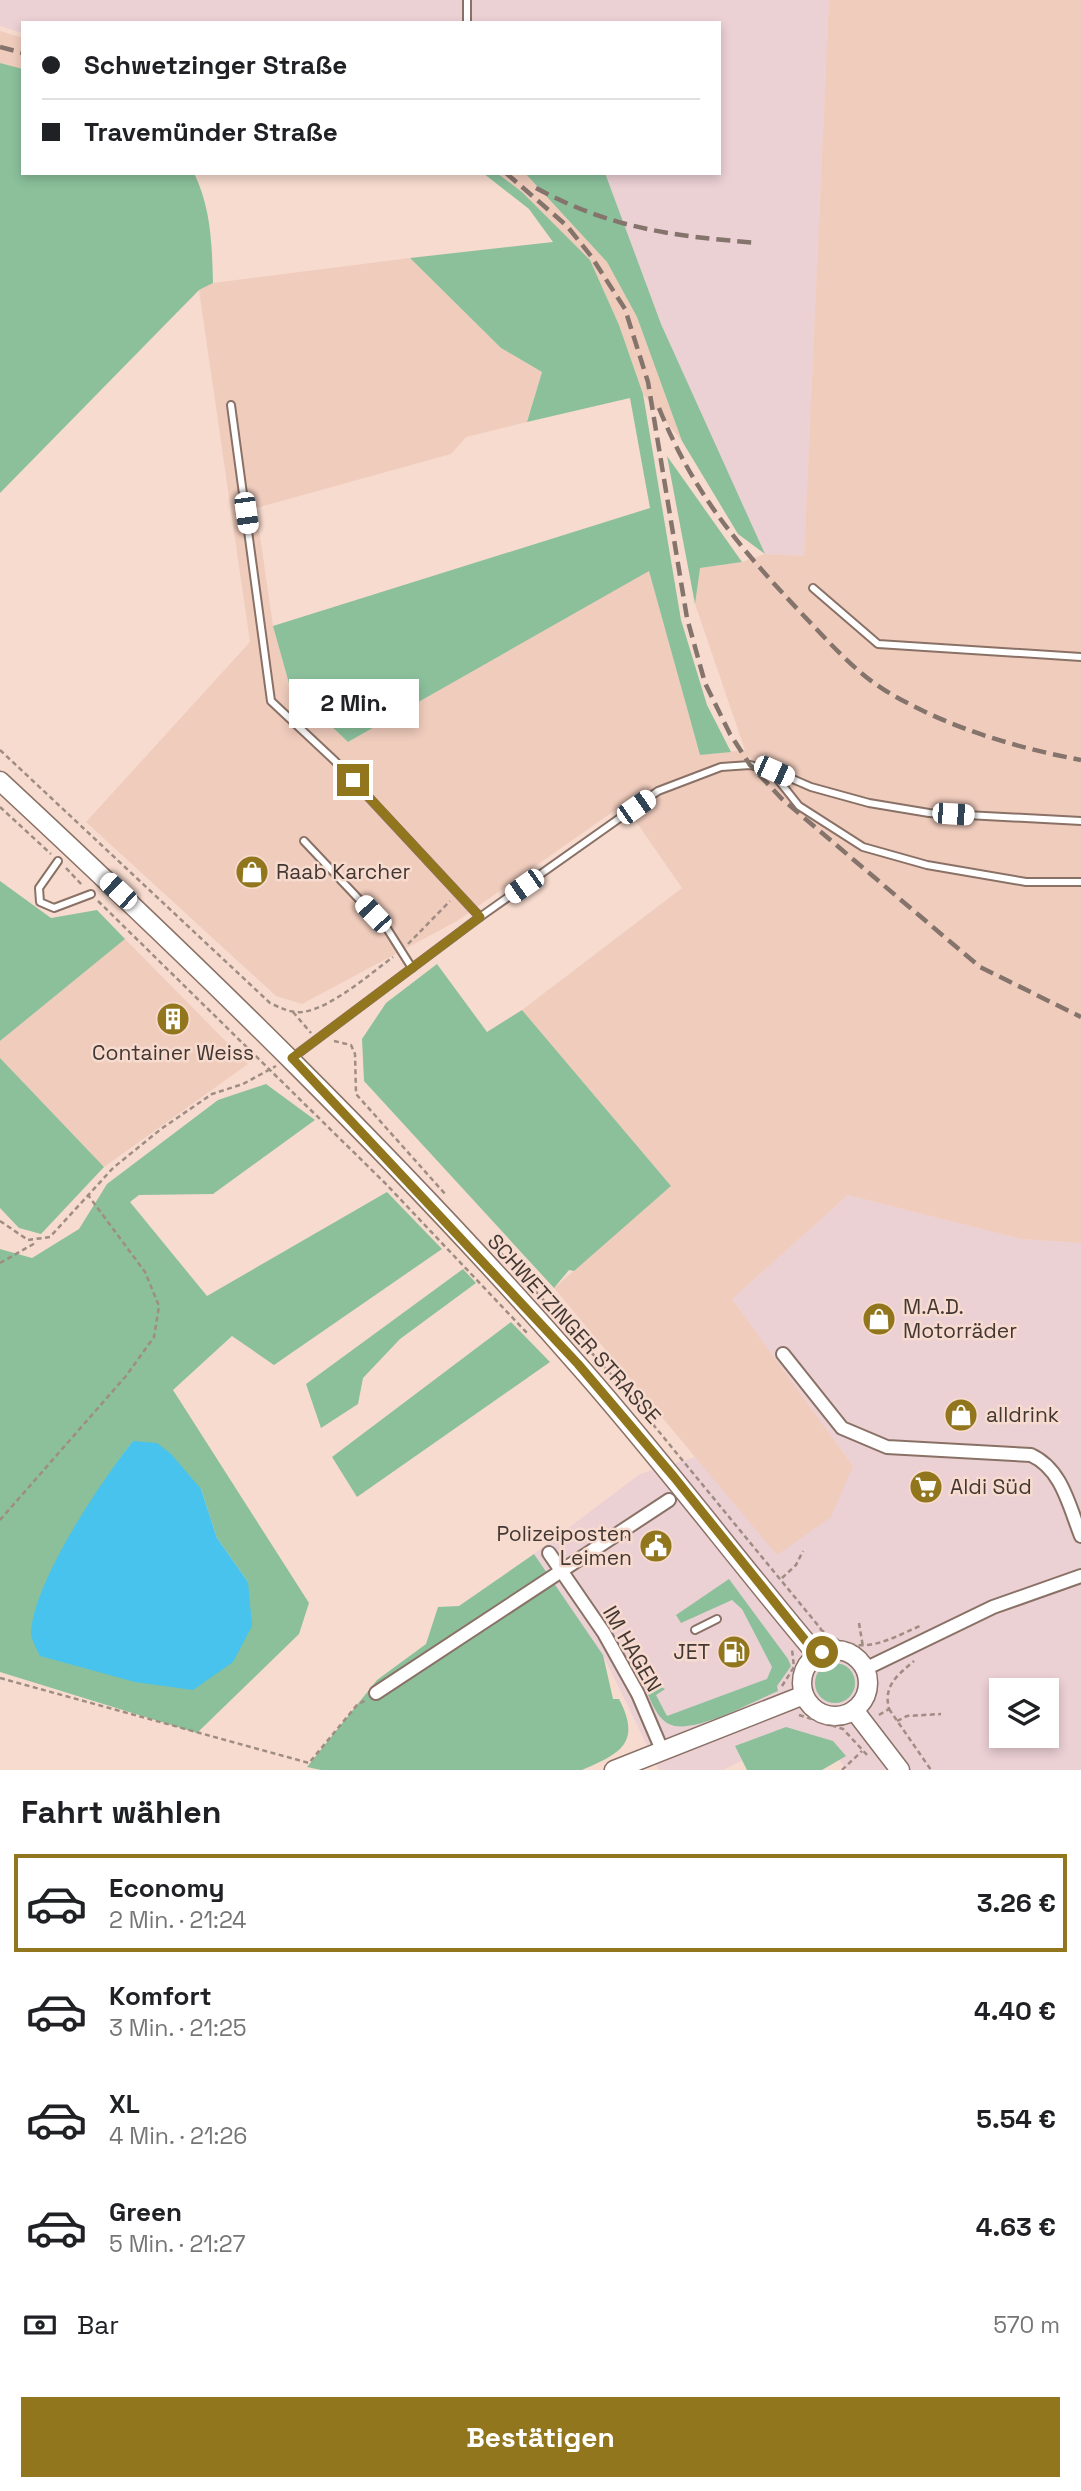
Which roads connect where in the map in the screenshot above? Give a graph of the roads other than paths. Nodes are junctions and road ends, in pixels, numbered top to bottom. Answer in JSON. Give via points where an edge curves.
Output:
{"nodes":[{"id":1,"x":467,"y":0,"type":"edge"},
{"id":2,"x":467,"y":21,"type":"edge"},
{"id":3,"x":231,"y":405,"type":"dead end"},
{"id":4,"x":813,"y":587,"type":"dead end"},
{"id":5,"x":1081,"y":657,"type":"edge"},
{"id":6,"x":771,"y":770,"type":"junction"},
{"id":7,"x":0,"y":781,"type":"edge"},
{"id":8,"x":1081,"y":821,"type":"edge"},
{"id":9,"x":304,"y":841,"type":"dead end"},
{"id":10,"x":58,"y":861,"type":"road end"},
{"id":11,"x":1081,"y":882,"type":"edge"},
{"id":12,"x":91,"y":894,"type":"road end"},
{"id":13,"x":480,"y":917,"type":"junction"},
{"id":14,"x":412,"y":968,"type":"junction"},
{"id":15,"x":292,"y":1058,"type":"junction"},
{"id":16,"x":783,"y":1354,"type":"dead end"},
{"id":17,"x":669,"y":1500,"type":"dead end"},
{"id":18,"x":1081,"y":1536,"type":"edge"},
{"id":19,"x":549,"y":1553,"type":"dead end"},
{"id":20,"x":561,"y":1572,"type":"junction"},
{"id":21,"x":1081,"y":1576,"type":"edge"},
{"id":22,"x":717,"y":1619,"type":"dead end"},
{"id":23,"x":695,"y":1630,"type":"dead end"},
{"id":24,"x":817,"y":1655,"type":"junction"},
{"id":25,"x":865,"y":1669,"type":"junction"},
{"id":26,"x":376,"y":1693,"type":"road end"},
{"id":27,"x":804,"y":1695,"type":"junction"},
{"id":28,"x":854,"y":1710,"type":"junction"},
{"id":29,"x":662,"y":1750,"type":"junction"},
{"id":30,"x":614,"y":1770,"type":"edge"},
{"id":31,"x":900,"y":1770,"type":"edge"}],
"edges":[{"from":1,"to":2,"type":"lane"},
{"from":3,"to":13,"type":"lane","via":[[271,701],[335,761]]},
{"from":4,"to":5,"type":"lane","via":[[878,644]]},
{"from":6,"to":8,"type":"lane","via":[[869,803],[929,813]]},
{"from":6,"to":11,"type":"lane","via":[[799,806],[863,847],[927,865],[1026,882]]},
{"from":6,"to":13,"type":"lane","via":[[750,765],[721,767],[658,791]]},
{"from":7,"to":15,"type":"main road","name":"SCHWETZINGER STRASSE"},
{"from":9,"to":14,"type":"lane","via":[[388,930]]},
{"from":10,"to":12,"type":"lane","via":[[39,888],[45,907]]},
{"from":13,"to":14,"type":"lane"},
{"from":14,"to":15,"type":"lane"},
{"from":15,"to":24,"type":"main road","name":"SCHWETZINGER STRASSE","via":[[578,1364]]},
{"from":16,"to":18,"type":"street","via":[[842,1428],[866,1441],[887,1447],[1031,1455],[1044,1461],[1054,1471]]},
{"from":17,"to":20,"type":"street"},
{"from":19,"to":20,"type":"street","name":"IM HAGEN"},
{"from":20,"to":26,"type":"street"},
{"from":20,"to":29,"type":"street","name":"IM HAGEN","via":[[611,1645]]},
{"from":21,"to":25,"type":"street","via":[[993,1607]]},
{"from":22,"to":23,"type":"lane"},
{"from":24,"to":25,"type":"main road","via":[[842,1651]]},
{"from":24,"to":27,"type":"main road","via":[[803,1676]]},
{"from":25,"to":28,"type":"main road","via":[[867,1690]]},
{"from":27,"to":28,"type":"main road","via":[[811,1706],[828,1715]]},
{"from":27,"to":29,"type":"main road"},
{"from":28,"to":31,"type":"main road","via":[[858,1730]]},
{"from":29,"to":30,"type":"main road"}]}
